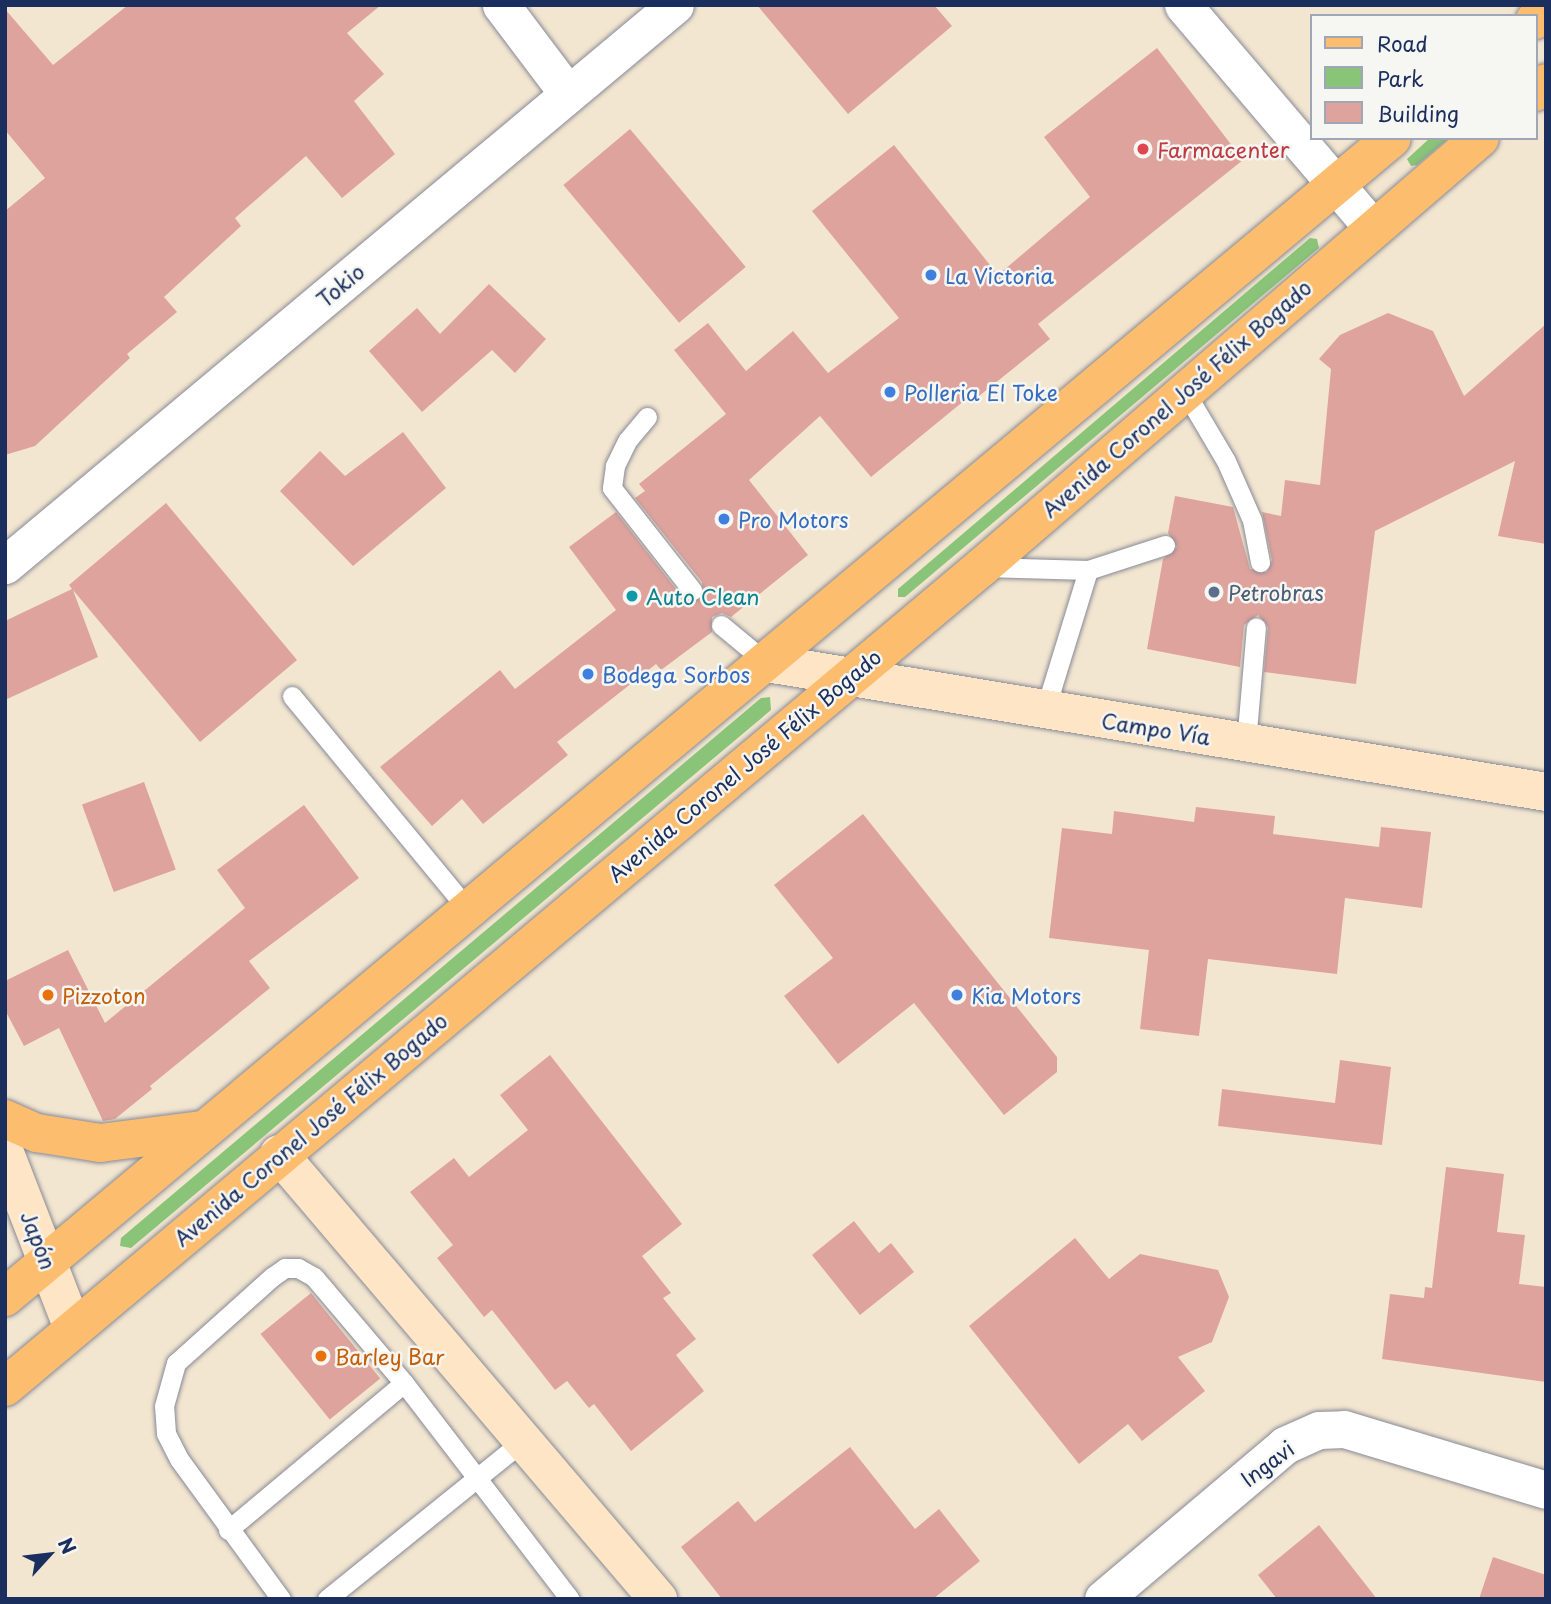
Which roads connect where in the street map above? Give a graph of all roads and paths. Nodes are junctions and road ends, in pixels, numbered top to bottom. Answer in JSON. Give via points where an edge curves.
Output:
{"nodes":[{"id":1,"x":501,"y":5,"type":"edge"},
{"id":2,"x":675,"y":5,"type":"edge"},
{"id":3,"x":1183,"y":5,"type":"edge"},
{"id":4,"x":568,"y":94,"type":"junction"},
{"id":5,"x":1390,"y":140,"type":"edge"},
{"id":6,"x":1478,"y":140,"type":"edge"},
{"id":7,"x":1335,"y":186,"type":"junction"},
{"id":8,"x":1373,"y":228,"type":"junction"},
{"id":9,"x":1184,"y":390,"type":"junction"},
{"id":10,"x":647,"y":417,"type":"dead end"},
{"id":11,"x":1252,"y":520,"type":"junction"},
{"id":12,"x":1232,"y":526,"type":"dead end"},
{"id":13,"x":1166,"y":545,"type":"dead end"},
{"id":14,"x":1260,"y":562,"type":"dead end"},
{"id":15,"x":5,"y":565,"type":"edge"},
{"id":16,"x":982,"y":567,"type":"junction"},
{"id":17,"x":1088,"y":569,"type":"junction"},
{"id":18,"x":692,"y":590,"type":"dead end"},
{"id":19,"x":722,"y":625,"type":"dead end"},
{"id":20,"x":1256,"y":627,"type":"dead end"},
{"id":21,"x":767,"y":663,"type":"junction"},
{"id":22,"x":849,"y":677,"type":"junction"},
{"id":23,"x":292,"y":696,"type":"dead end"},
{"id":24,"x":1045,"y":710,"type":"junction"},
{"id":25,"x":1246,"y":743,"type":"junction"},
{"id":26,"x":1546,"y":792,"type":"edge"},
{"id":27,"x":469,"y":911,"type":"junction"},
{"id":28,"x":5,"y":1119,"type":"edge"},
{"id":29,"x":205,"y":1130,"type":"junction"},
{"id":30,"x":5,"y":1153,"type":"edge"},
{"id":31,"x":279,"y":1154,"type":"junction"},
{"id":32,"x":47,"y":1263,"type":"junction"},
{"id":33,"x":5,"y":1297,"type":"edge"},
{"id":34,"x":73,"y":1328,"type":"junction"},
{"id":35,"x":404,"y":1382,"type":"junction"},
{"id":36,"x":5,"y":1387,"type":"edge"},
{"id":37,"x":523,"y":1441,"type":"junction"},
{"id":38,"x":476,"y":1479,"type":"junction"},
{"id":39,"x":1546,"y":1490,"type":"edge"},
{"id":40,"x":228,"y":1530,"type":"junction"},
{"id":41,"x":281,"y":1599,"type":"edge"},
{"id":42,"x":327,"y":1599,"type":"edge"},
{"id":43,"x":570,"y":1599,"type":"edge"},
{"id":44,"x":657,"y":1599,"type":"edge"},
{"id":45,"x":1103,"y":1599,"type":"edge"}],
"edges":[{"from":1,"to":4,"type":"street"},
{"from":2,"to":4,"type":"street","name":"Tokio"},
{"from":3,"to":7,"type":"street"},
{"from":4,"to":15,"type":"street","name":"Tokio"},
{"from":5,"to":7,"type":"main road"},
{"from":6,"to":8,"type":"main road","name":"Avenida Coronel José Félix Bogado"},
{"from":7,"to":8,"type":"street"},
{"from":7,"to":21,"type":"main road"},
{"from":8,"to":9,"type":"main road","name":"Avenida Coronel José Félix Bogado"},
{"from":9,"to":11,"type":"lane","via":[[1226,461]]},
{"from":9,"to":16,"type":"main road","name":"Avenida Coronel José Félix Bogado"},
{"from":10,"to":18,"type":"lane","via":[[623,449],[612,488]]},
{"from":11,"to":12,"type":"lane"},
{"from":11,"to":14,"type":"lane"},
{"from":13,"to":17,"type":"lane"},
{"from":16,"to":17,"type":"lane"},
{"from":16,"to":22,"type":"main road","name":"Avenida Coronel José Félix Bogado"},
{"from":17,"to":24,"type":"lane"},
{"from":19,"to":21,"type":"lane"},
{"from":20,"to":25,"type":"lane"},
{"from":21,"to":22,"type":"street","name":"Campo Vía"},
{"from":21,"to":27,"type":"main road"},
{"from":22,"to":24,"type":"street","name":"Campo Vía"},
{"from":22,"to":31,"type":"main road","name":"Avenida Coronel José Félix Bogado"},
{"from":23,"to":27,"type":"lane"},
{"from":24,"to":25,"type":"street","name":"Campo Vía"},
{"from":25,"to":26,"type":"street","name":"Campo Vía"},
{"from":27,"to":29,"type":"main road"},
{"from":28,"to":29,"type":"main road","via":[[37,1133],[100,1143]]},
{"from":29,"to":32,"type":"main road"},
{"from":30,"to":32,"type":"street","name":"Japón"},
{"from":31,"to":34,"type":"main road","name":"Avenida Coronel José Félix Bogado"},
{"from":31,"to":37,"type":"street"},
{"from":32,"to":33,"type":"main road"},
{"from":32,"to":34,"type":"street","name":"Japón"},
{"from":34,"to":36,"type":"main road","name":"Avenida Coronel José Félix Bogado"},
{"from":35,"to":38,"type":"lane"},
{"from":35,"to":40,"type":"lane"},
{"from":35,"to":40,"type":"lane","via":[[314,1277],[298,1268],[285,1268],[272,1277],[176,1363],[164,1406],[166,1433],[179,1459]]},
{"from":37,"to":38,"type":"lane"},
{"from":37,"to":44,"type":"street"},
{"from":38,"to":42,"type":"lane"},
{"from":38,"to":43,"type":"lane"},
{"from":39,"to":45,"type":"street","name":"Ingavi","via":[[1344,1429],[1319,1430],[1284,1445]]},
{"from":40,"to":41,"type":"lane"}]}
